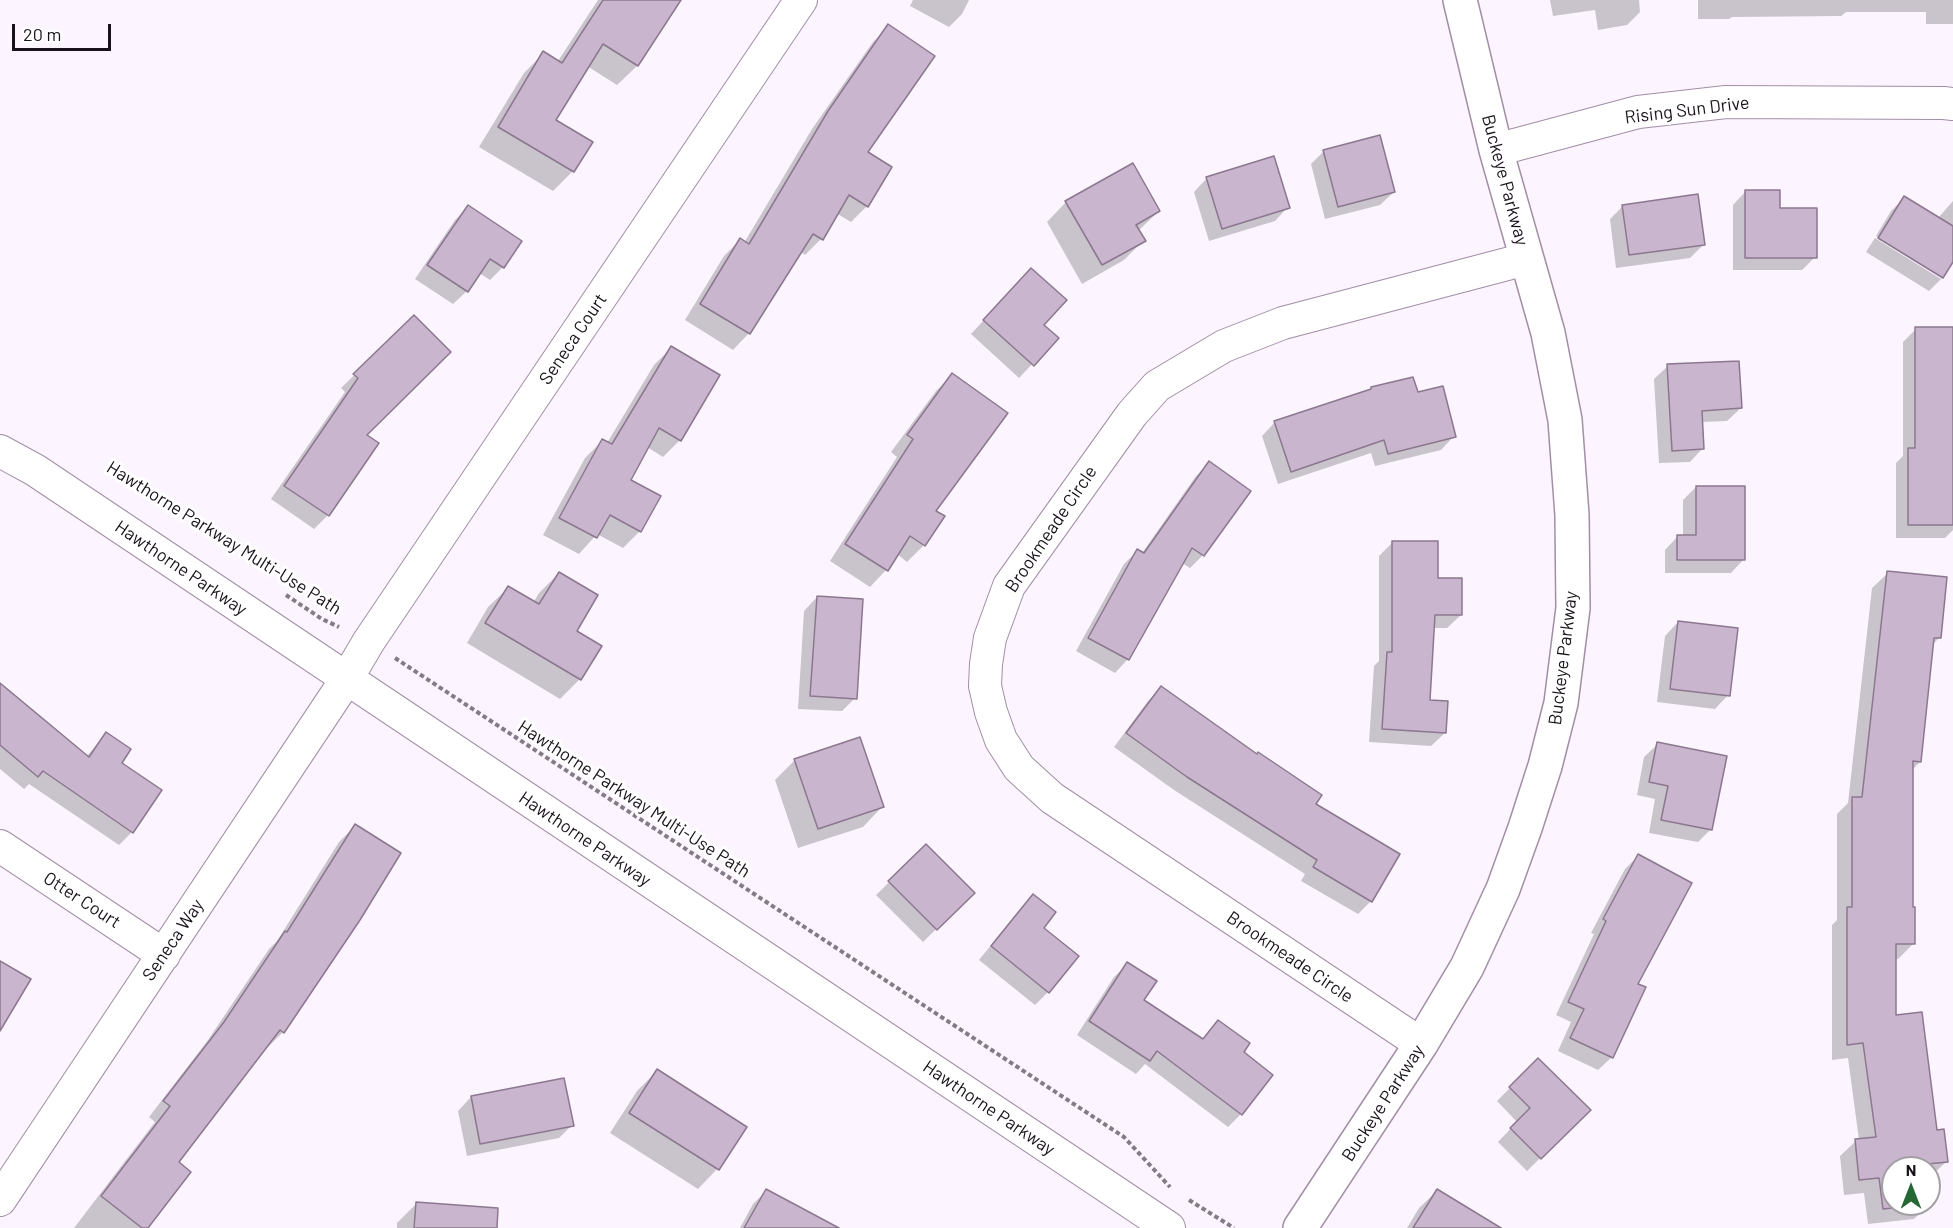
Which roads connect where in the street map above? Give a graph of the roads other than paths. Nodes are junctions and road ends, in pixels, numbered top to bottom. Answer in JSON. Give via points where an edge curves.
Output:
{"nodes":[{"id":1,"x":801,"y":0,"type":"edge"},
{"id":2,"x":1460,"y":0,"type":"edge"},
{"id":3,"x":1953,"y":104,"type":"edge"},
{"id":4,"x":1496,"y":150,"type":"junction"},
{"id":5,"x":1526,"y":259,"type":"junction"},
{"id":6,"x":0,"y":451,"type":"edge"},
{"id":7,"x":346,"y":680,"type":"junction"},
{"id":8,"x":0,"y":846,"type":"edge"},
{"id":9,"x":164,"y":955,"type":"junction"},
{"id":10,"x":1421,"y":1044,"type":"junction"},
{"id":11,"x":0,"y":1200,"type":"edge"},
{"id":12,"x":1169,"y":1228,"type":"edge"},
{"id":13,"x":1300,"y":1228,"type":"edge"}],
"edges":[{"from":1,"to":7,"type":"street","name":"Seneca Court"},
{"from":2,"to":4,"type":"street","name":"Buckeye Parkway"},
{"from":3,"to":4,"type":"street","name":"Rising Sun Drive","via":[[1726,102],[1638,112]]},
{"from":4,"to":5,"type":"street","name":"Buckeye Parkway"},
{"from":5,"to":10,"type":"street","name":"Buckeye Parkway","via":[[1548,333],[1565,420],[1573,608],[1561,703],[1545,766],[1503,889],[1467,967]]},
{"from":5,"to":10,"type":"street","name":"Brookmeade Circle","via":[[1282,323],[1224,346],[1157,386],[1132,414],[1009,586],[990,638],[986,664],[985,686],[1001,740],[1019,768],[1052,798]]},
{"from":6,"to":7,"type":"street","name":"Hawthorne Parkway","via":[[35,470]]},
{"from":7,"to":9,"type":"street","name":"Seneca Way"},
{"from":7,"to":12,"type":"street","name":"Hawthorne Parkway"},
{"from":8,"to":9,"type":"street","name":"Otter Court"},
{"from":9,"to":11,"type":"street","name":"Seneca Way"},
{"from":10,"to":13,"type":"street","name":"Buckeye Parkway"}]}
